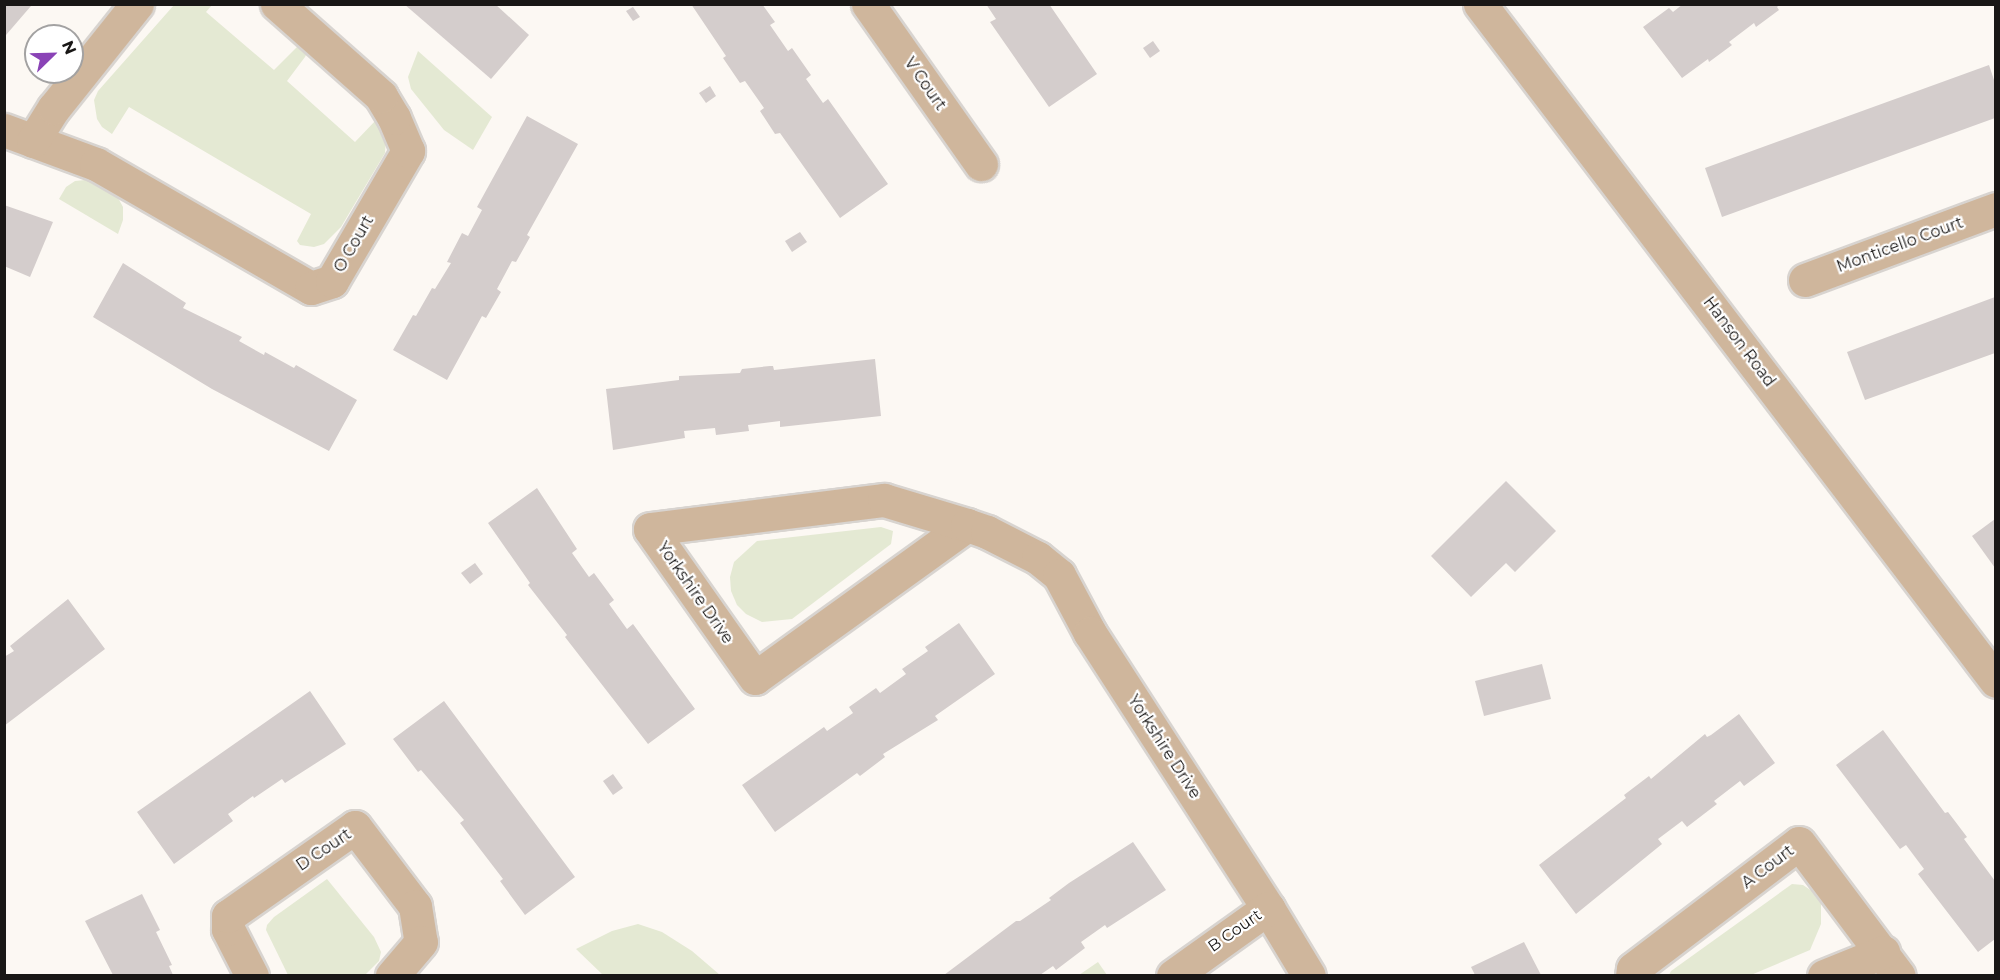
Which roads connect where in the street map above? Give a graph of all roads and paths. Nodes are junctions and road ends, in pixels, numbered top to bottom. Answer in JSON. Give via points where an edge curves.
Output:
{"nodes":[{"id":1,"x":138,"y":4,"type":"edge"},
{"id":2,"x":277,"y":4,"type":"edge"},
{"id":3,"x":868,"y":4,"type":"edge"},
{"id":4,"x":1480,"y":4,"type":"edge"},
{"id":5,"x":19,"y":136,"type":"edge"},
{"id":6,"x":981,"y":164,"type":"dead end"},
{"id":7,"x":1995,"y":209,"type":"edge"},
{"id":8,"x":1805,"y":280,"type":"dead end"},
{"id":9,"x":967,"y":525,"type":"junction"},
{"id":10,"x":1995,"y":681,"type":"edge"},
{"id":11,"x":1268,"y":908,"type":"junction"},
{"id":12,"x":1891,"y":964,"type":"edge"},
{"id":13,"x":252,"y":975,"type":"edge"},
{"id":14,"x":392,"y":975,"type":"edge"},
{"id":15,"x":1173,"y":975,"type":"edge"},
{"id":16,"x":1309,"y":975,"type":"edge"},
{"id":17,"x":1632,"y":975,"type":"edge"},
{"id":18,"x":1824,"y":975,"type":"edge"}],
"edges":[{"from":1,"to":5,"type":"street","name":"O Court","via":[[54,108]]},
{"from":2,"to":5,"type":"street","name":"O Court","via":[[381,96],[408,151],[332,281],[311,288],[96,164]]},
{"from":3,"to":6,"type":"street","name":"V Court"},
{"from":4,"to":10,"type":"street","name":"Hanson Road"},
{"from":7,"to":8,"type":"street","name":"Monticello Court"},
{"from":9,"to":9,"type":"street","name":"Yorkshire Drive","via":[[885,500],[650,529],[755,678]]},
{"from":9,"to":11,"type":"street","name":"Yorkshire Drive","via":[[1038,558],[1059,575],[1090,633]]},
{"from":11,"to":15,"type":"street","name":"B Court"},
{"from":11,"to":16,"type":"street","name":"Yorkshire Drive"},
{"from":12,"to":17,"type":"street","name":"A Court","via":[[1799,843],[1633,969]]},
{"from":12,"to":18,"type":"street","name":"A Court"},
{"from":13,"to":14,"type":"street","name":"D Court","via":[[228,929],[228,916],[355,827],[416,906],[422,942]]}]}
